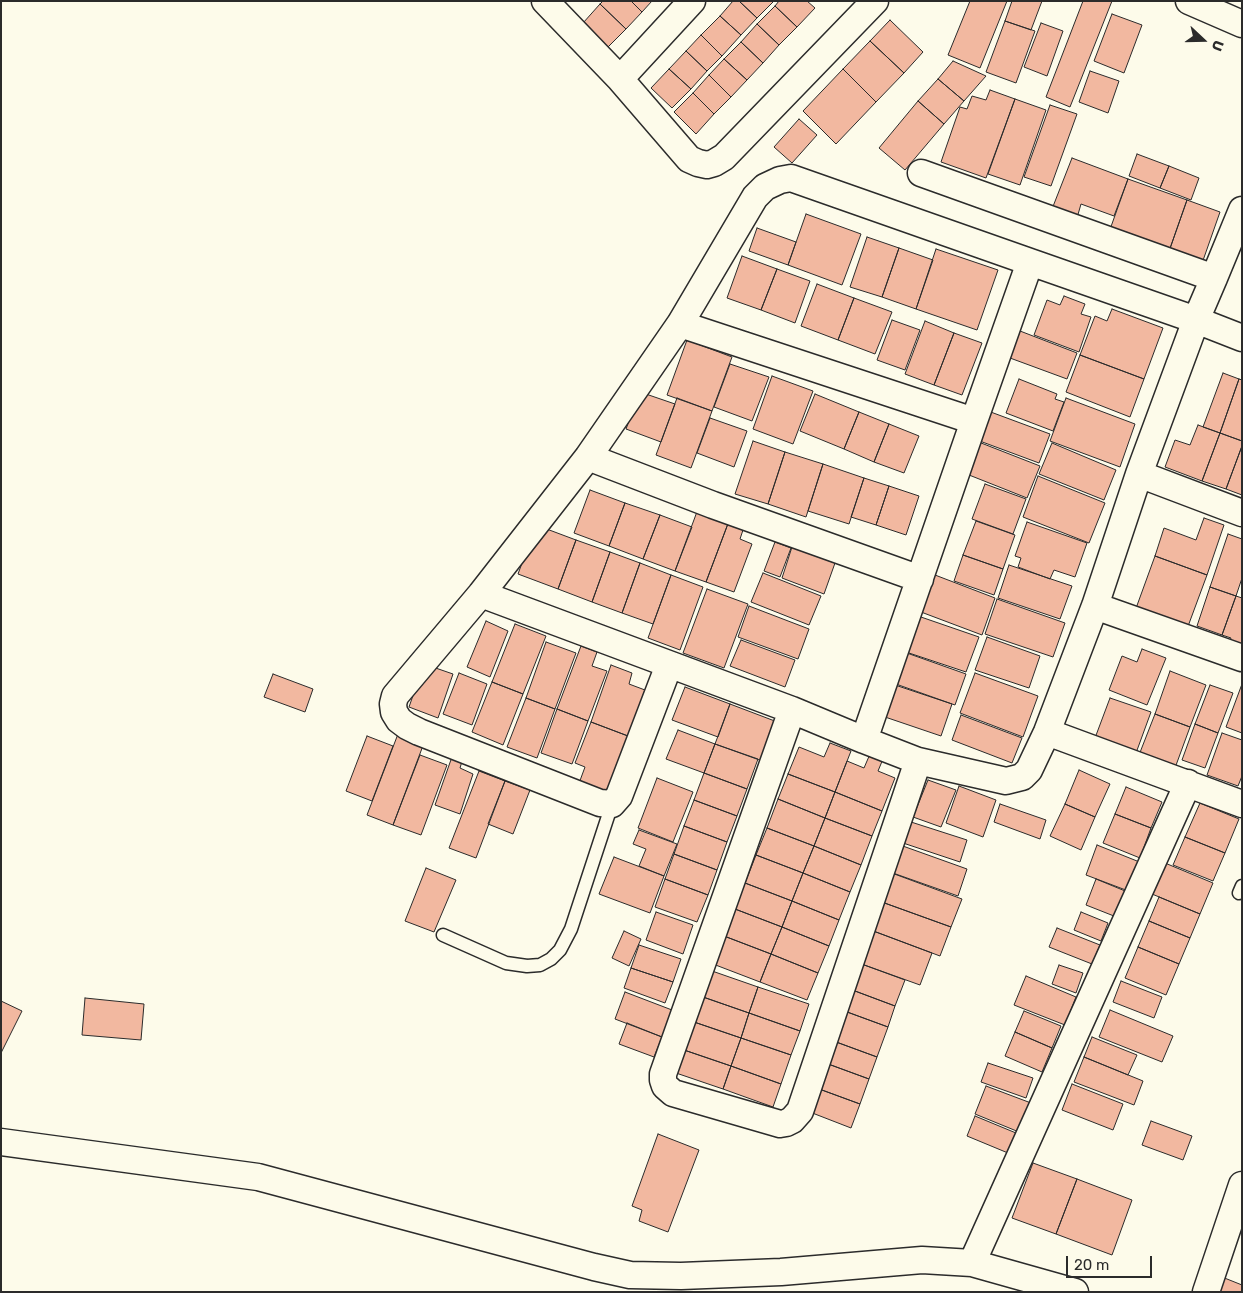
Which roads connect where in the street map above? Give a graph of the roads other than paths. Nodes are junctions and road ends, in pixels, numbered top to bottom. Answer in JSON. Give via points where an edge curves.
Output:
{"nodes":[{"id":1,"x":545,"y":1,"type":"edge"},
{"id":2,"x":692,"y":1,"type":"edge"},
{"id":3,"x":875,"y":1,"type":"edge"},
{"id":4,"x":1189,"y":1,"type":"edge"},
{"id":5,"x":1242,"y":24,"type":"edge"},
{"id":6,"x":620,"y":80,"type":"junction"},
{"id":7,"x":921,"y":173,"type":"dead end"},
{"id":8,"x":1242,"y":210,"type":"edge"},
{"id":9,"x":1030,"y":262,"type":"junction"},
{"id":10,"x":1214,"y":278,"type":"junction"},
{"id":11,"x":1196,"y":320,"type":"junction"},
{"id":12,"x":680,"y":324,"type":"junction"},
{"id":13,"x":1242,"y":338,"type":"edge"},
{"id":14,"x":974,"y":420,"type":"junction"},
{"id":15,"x":588,"y":457,"type":"junction"},
{"id":16,"x":1139,"y":474,"type":"junction"},
{"id":17,"x":1242,"y":513,"type":"edge"},
{"id":18,"x":920,"y":579,"type":"junction"},
{"id":19,"x":481,"y":594,"type":"junction"},
{"id":20,"x":1095,"y":606,"type":"junction"},
{"id":21,"x":1242,"y":658,"type":"edge"},
{"id":22,"x":669,"y":664,"type":"junction"},
{"id":23,"x":792,"y":710,"type":"junction"},
{"id":24,"x":1047,"y":732,"type":"junction"},
{"id":25,"x":864,"y":740,"type":"junction"},
{"id":26,"x":918,"y":761,"type":"junction"},
{"id":27,"x":1188,"y":783,"type":"junction"},
{"id":28,"x":612,"y":804,"type":"junction"},
{"id":29,"x":1242,"y":804,"type":"edge"},
{"id":30,"x":443,"y":936,"type":"dead end"},
{"id":31,"x":1,"y":1142,"type":"edge"},
{"id":32,"x":1242,"y":1186,"type":"edge"},
{"id":33,"x":972,"y":1263,"type":"junction"},
{"id":34,"x":1074,"y":1292,"type":"edge"},
{"id":35,"x":1206,"y":1292,"type":"edge"}],
"edges":[{"from":1,"to":6,"type":"street"},
{"from":2,"to":6,"type":"street"},
{"from":3,"to":6,"type":"street","via":[[724,157],[714,163],[706,165],[689,159]]},
{"from":4,"to":5,"type":"street"},
{"from":7,"to":10,"type":"street"},
{"from":8,"to":10,"type":"street"},
{"from":9,"to":11,"type":"street"},
{"from":9,"to":12,"type":"street","via":[[791,178],[765,187],[755,197]]},
{"from":9,"to":14,"type":"street"},
{"from":10,"to":11,"type":"street"},
{"from":11,"to":13,"type":"street"},
{"from":11,"to":16,"type":"street"},
{"from":12,"to":14,"type":"street"},
{"from":12,"to":15,"type":"street"},
{"from":14,"to":18,"type":"street"},
{"from":15,"to":18,"type":"street"},
{"from":15,"to":19,"type":"street"},
{"from":16,"to":17,"type":"street"},
{"from":16,"to":20,"type":"street"},
{"from":18,"to":25,"type":"street"},
{"from":19,"to":22,"type":"street"},
{"from":19,"to":28,"type":"street","via":[[396,696],[394,712],[399,720],[419,732],[600,803]]},
{"from":20,"to":21,"type":"street"},
{"from":20,"to":24,"type":"street"},
{"from":22,"to":23,"type":"street"},
{"from":22,"to":28,"type":"street","via":[[619,796]]},
{"from":23,"to":25,"type":"street"},
{"from":23,"to":26,"type":"street","via":[[663,1074],[665,1086],[673,1092],[780,1124],[792,1120],[800,1111]]},
{"from":24,"to":26,"type":"street","via":[[1029,770],[1022,777],[1006,781]]},
{"from":24,"to":27,"type":"street"},
{"from":25,"to":26,"type":"street"},
{"from":27,"to":29,"type":"street"},
{"from":27,"to":33,"type":"street"},
{"from":28,"to":30,"type":"lane","via":[[570,929],[560,950],[551,959],[540,965],[506,963]]},
{"from":31,"to":33,"type":"street","via":[[258,1177],[630,1275],[781,1272],[922,1260]]},
{"from":32,"to":35,"type":"street"},
{"from":33,"to":34,"type":"street"}]}
